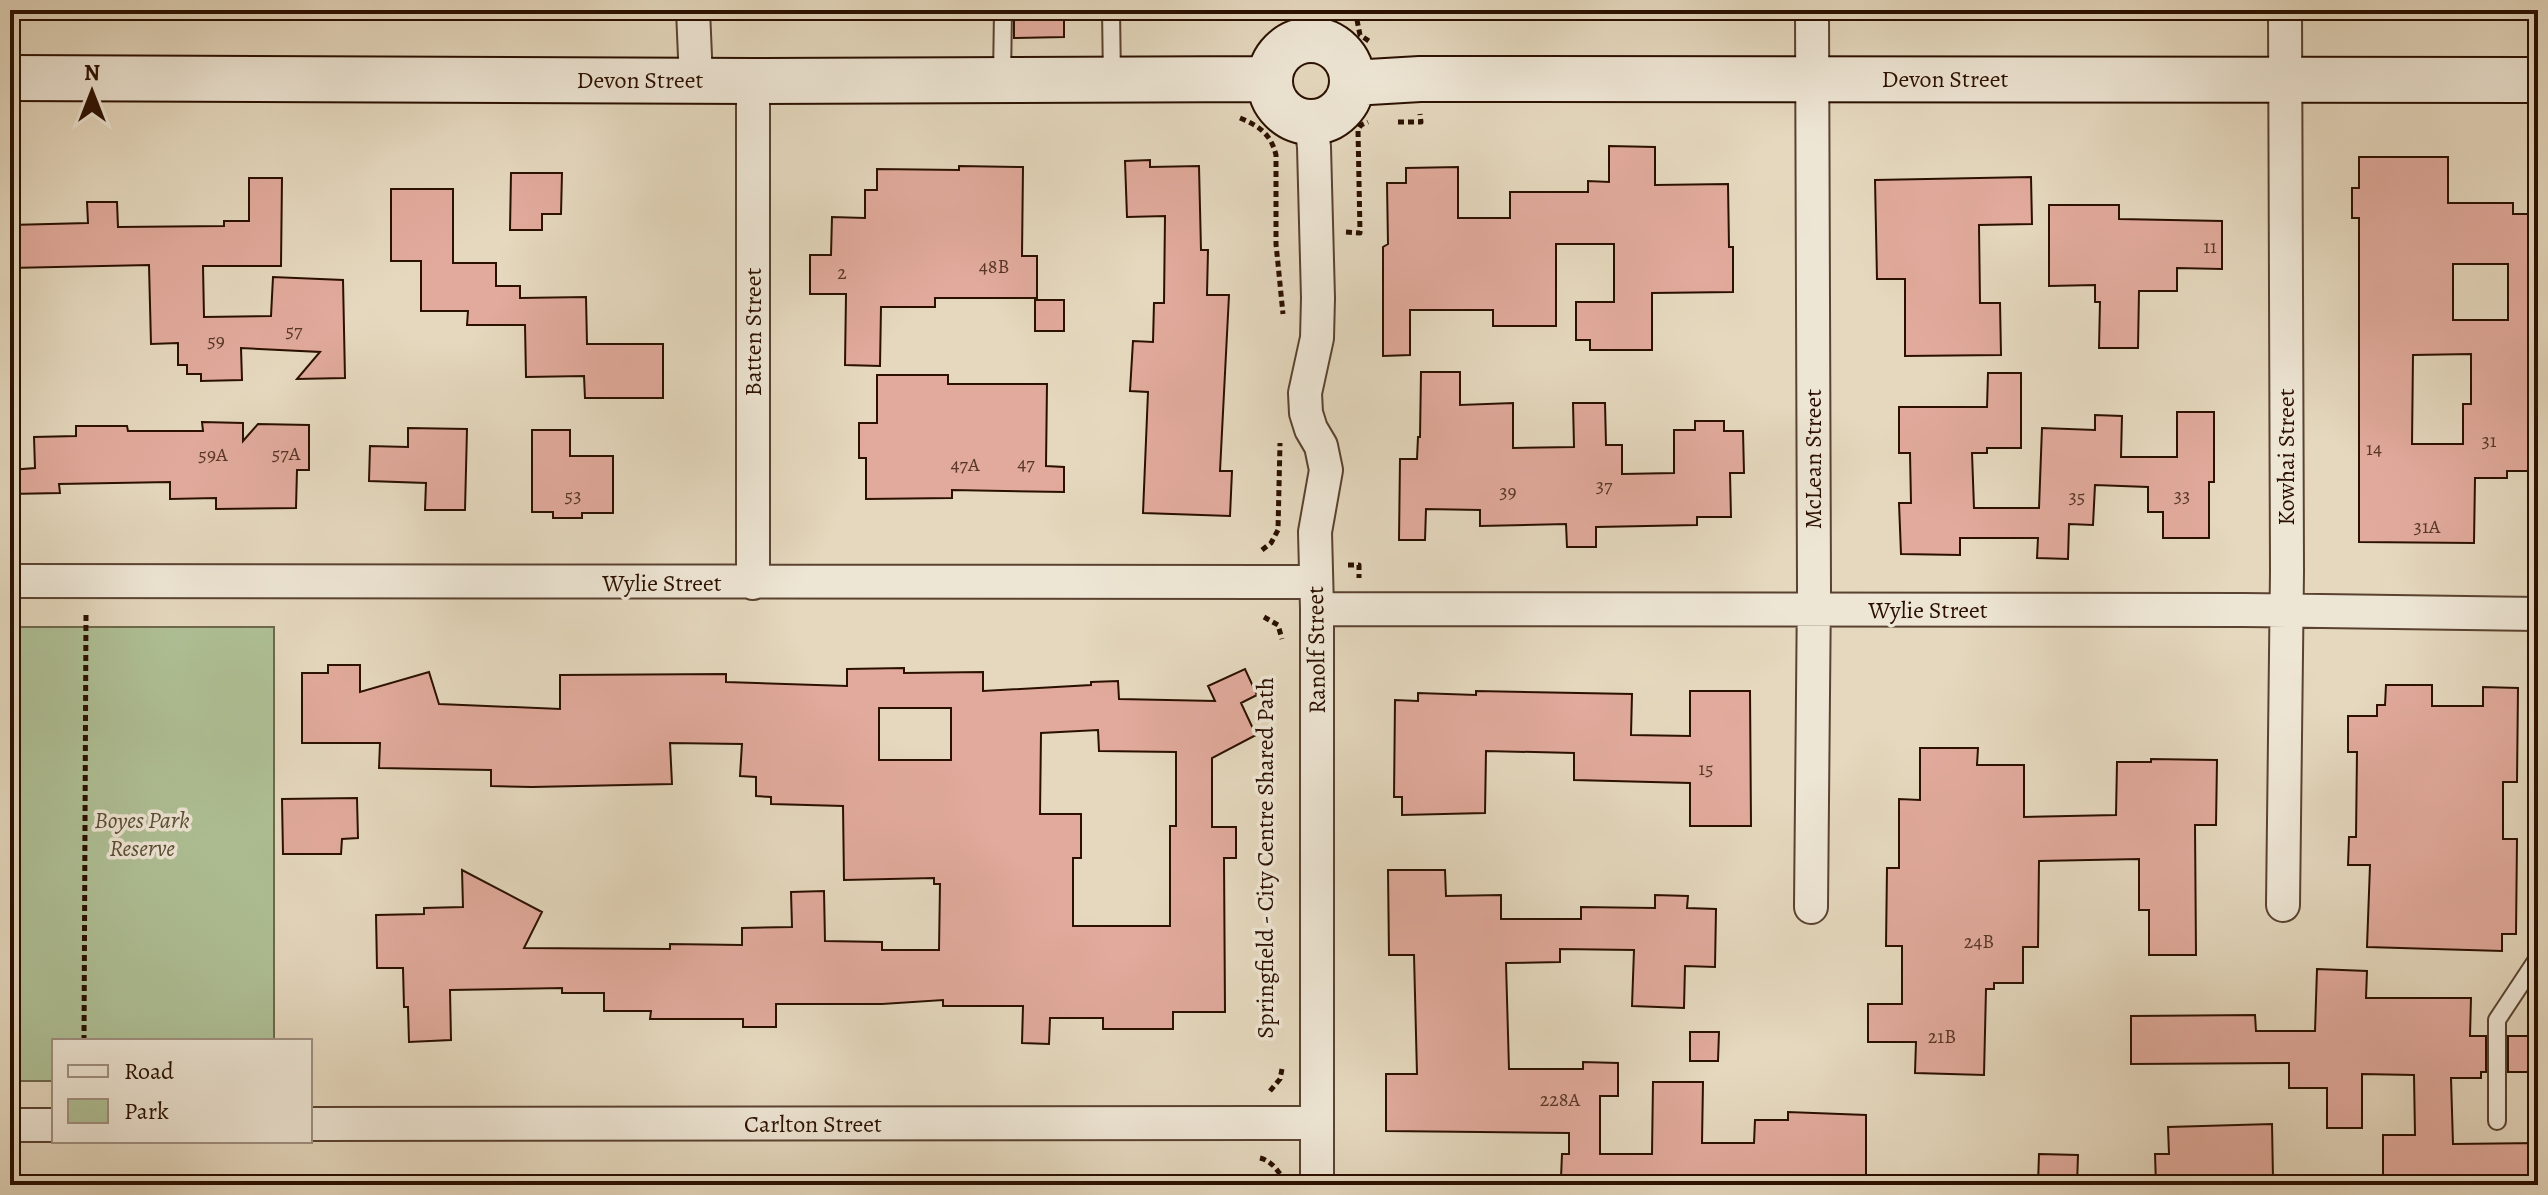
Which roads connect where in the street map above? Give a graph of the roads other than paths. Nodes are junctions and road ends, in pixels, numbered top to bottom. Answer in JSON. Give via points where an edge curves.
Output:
{"nodes":[{"id":1,"x":693,"y":10,"type":"edge"},
{"id":2,"x":1003,"y":10,"type":"edge"},
{"id":3,"x":1111,"y":10,"type":"edge"},
{"id":4,"x":1812,"y":10,"type":"edge"},
{"id":5,"x":2285,"y":10,"type":"edge"},
{"id":6,"x":1316,"y":25,"type":"edge"},
{"id":7,"x":10,"y":78,"type":"edge"},
{"id":8,"x":1270,"y":79,"type":"junction"},
{"id":9,"x":1813,"y":79,"type":"junction"},
{"id":10,"x":2285,"y":79,"type":"junction"},
{"id":11,"x":696,"y":80,"type":"junction"},
{"id":12,"x":1112,"y":80,"type":"junction"},
{"id":13,"x":2538,"y":80,"type":"edge"},
{"id":14,"x":753,"y":81,"type":"junction"},
{"id":15,"x":1002,"y":81,"type":"junction"},
{"id":16,"x":1352,"y":83,"type":"junction"},
{"id":17,"x":1311,"y":122,"type":"junction"},
{"id":18,"x":10,"y":581,"type":"edge"},
{"id":19,"x":753,"y":583,"type":"junction"},
{"id":20,"x":1316,"y":596,"type":"junction"},
{"id":21,"x":1813,"y":610,"type":"junction"},
{"id":22,"x":2286,"y":610,"type":"junction"},
{"id":23,"x":2538,"y":614,"type":"edge"},
{"id":24,"x":2283,"y":905,"type":"dead end"},
{"id":25,"x":1811,"y":907,"type":"dead end"},
{"id":26,"x":2538,"y":958,"type":"edge"},
{"id":27,"x":2497,"y":1121,"type":"dead end"},
{"id":28,"x":1317,"y":1123,"type":"junction"},
{"id":29,"x":312,"y":1124,"type":"edge"},
{"id":30,"x":10,"y":1125,"type":"edge"},
{"id":31,"x":52,"y":1125,"type":"edge"},
{"id":32,"x":1317,"y":1185,"type":"edge"}],
"edges":[{"from":1,"to":11,"type":"street"},
{"from":2,"to":15,"type":"lane"},
{"from":3,"to":12,"type":"lane"},
{"from":4,"to":9,"type":"street","name":"McLean Street"},
{"from":5,"to":10,"type":"street","name":"Kowhai Street"},
{"from":6,"to":8,"type":"main road","via":[[1273,64]]},
{"from":6,"to":16,"type":"main road","via":[[1342,53]]},
{"from":7,"to":11,"type":"main road","name":"Devon Street"},
{"from":8,"to":12,"type":"main road","name":"Devon Street"},
{"from":8,"to":17,"type":"main road","via":[[1277,104]]},
{"from":9,"to":10,"type":"main road","name":"Devon Street"},
{"from":9,"to":16,"type":"main road","name":"Devon Street"},
{"from":9,"to":21,"type":"street","name":"McLean Street"},
{"from":10,"to":13,"type":"main road","name":"Devon Street"},
{"from":10,"to":22,"type":"street","name":"Kowhai Street"},
{"from":11,"to":14,"type":"main road","name":"Devon Street"},
{"from":12,"to":15,"type":"main road","name":"Devon Street"},
{"from":14,"to":15,"type":"main road","name":"Devon Street"},
{"from":14,"to":19,"type":"street","name":"Batten Street"},
{"from":16,"to":17,"type":"main road","via":[[1337,112]]},
{"from":17,"to":20,"type":"street","name":"Ranolf Street","via":[[1318,298],[1317,338],[1305,393],[1306,413],[1326,470],[1315,532]]},
{"from":18,"to":19,"type":"street","name":"Wylie Street"},
{"from":19,"to":20,"type":"street","name":"Wylie Street"},
{"from":20,"to":21,"type":"street","name":"Wylie Street"},
{"from":20,"to":28,"type":"street","name":"Ranolf Street"},
{"from":21,"to":22,"type":"street","name":"Wylie Street"},
{"from":21,"to":25,"type":"street","name":"McLean Street"},
{"from":22,"to":23,"type":"street","name":"Wylie Street"},
{"from":22,"to":24,"type":"street","name":"Kowhai Street"},
{"from":26,"to":27,"type":"lane","via":[[2497,1020]]},
{"from":28,"to":29,"type":"street","name":"Carlton Street"},
{"from":28,"to":32,"type":"street","name":"Ranolf Street"},
{"from":30,"to":31,"type":"street"}]}
